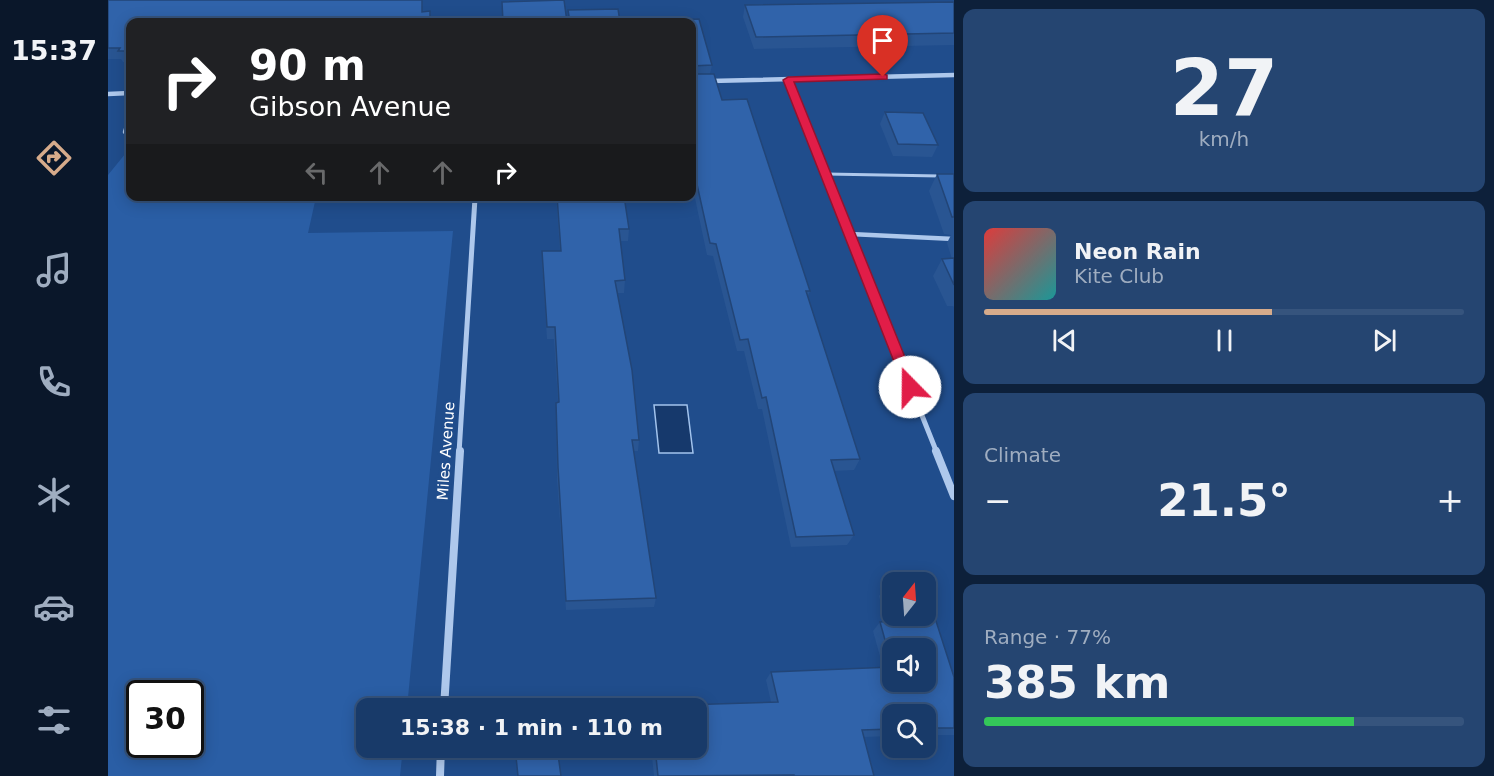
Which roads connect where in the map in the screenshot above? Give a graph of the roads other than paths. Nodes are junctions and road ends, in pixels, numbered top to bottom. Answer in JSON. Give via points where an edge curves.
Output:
{"nodes":[{"id":1,"x":954,"y":75,"type":"edge"},
{"id":2,"x":788,"y":80,"type":"junction"},
{"id":3,"x":702,"y":81,"type":"edge"},
{"id":4,"x":126,"y":93,"type":"edge"},
{"id":5,"x":108,"y":94,"type":"edge"},
{"id":6,"x":126,"y":129,"type":"edge"},
{"id":7,"x":125,"y":132,"type":"dead end"},
{"id":8,"x":826,"y":174,"type":"junction"},
{"id":9,"x":944,"y":176,"type":"edge"},
{"id":10,"x":475,"y":201,"type":"edge"},
{"id":11,"x":850,"y":234,"type":"junction"},
{"id":12,"x":954,"y":239,"type":"edge"},
{"id":13,"x":954,"y":496,"type":"edge"},
{"id":14,"x":445,"y":698,"type":"edge"},
{"id":15,"x":441,"y":758,"type":"edge"},
{"id":16,"x":440,"y":776,"type":"edge"}],
"edges":[{"from":1,"to":2,"type":"street"},
{"from":2,"to":3,"type":"street"},
{"from":2,"to":8,"type":"street"},
{"from":4,"to":5,"type":"street"},
{"from":6,"to":7,"type":"street"},
{"from":8,"to":9,"type":"lane"},
{"from":8,"to":11,"type":"street"},
{"from":10,"to":14,"type":"street","name":"Miles Avenue"},
{"from":11,"to":12,"type":"lane"},
{"from":11,"to":13,"type":"street"},
{"from":15,"to":16,"type":"street"}]}
